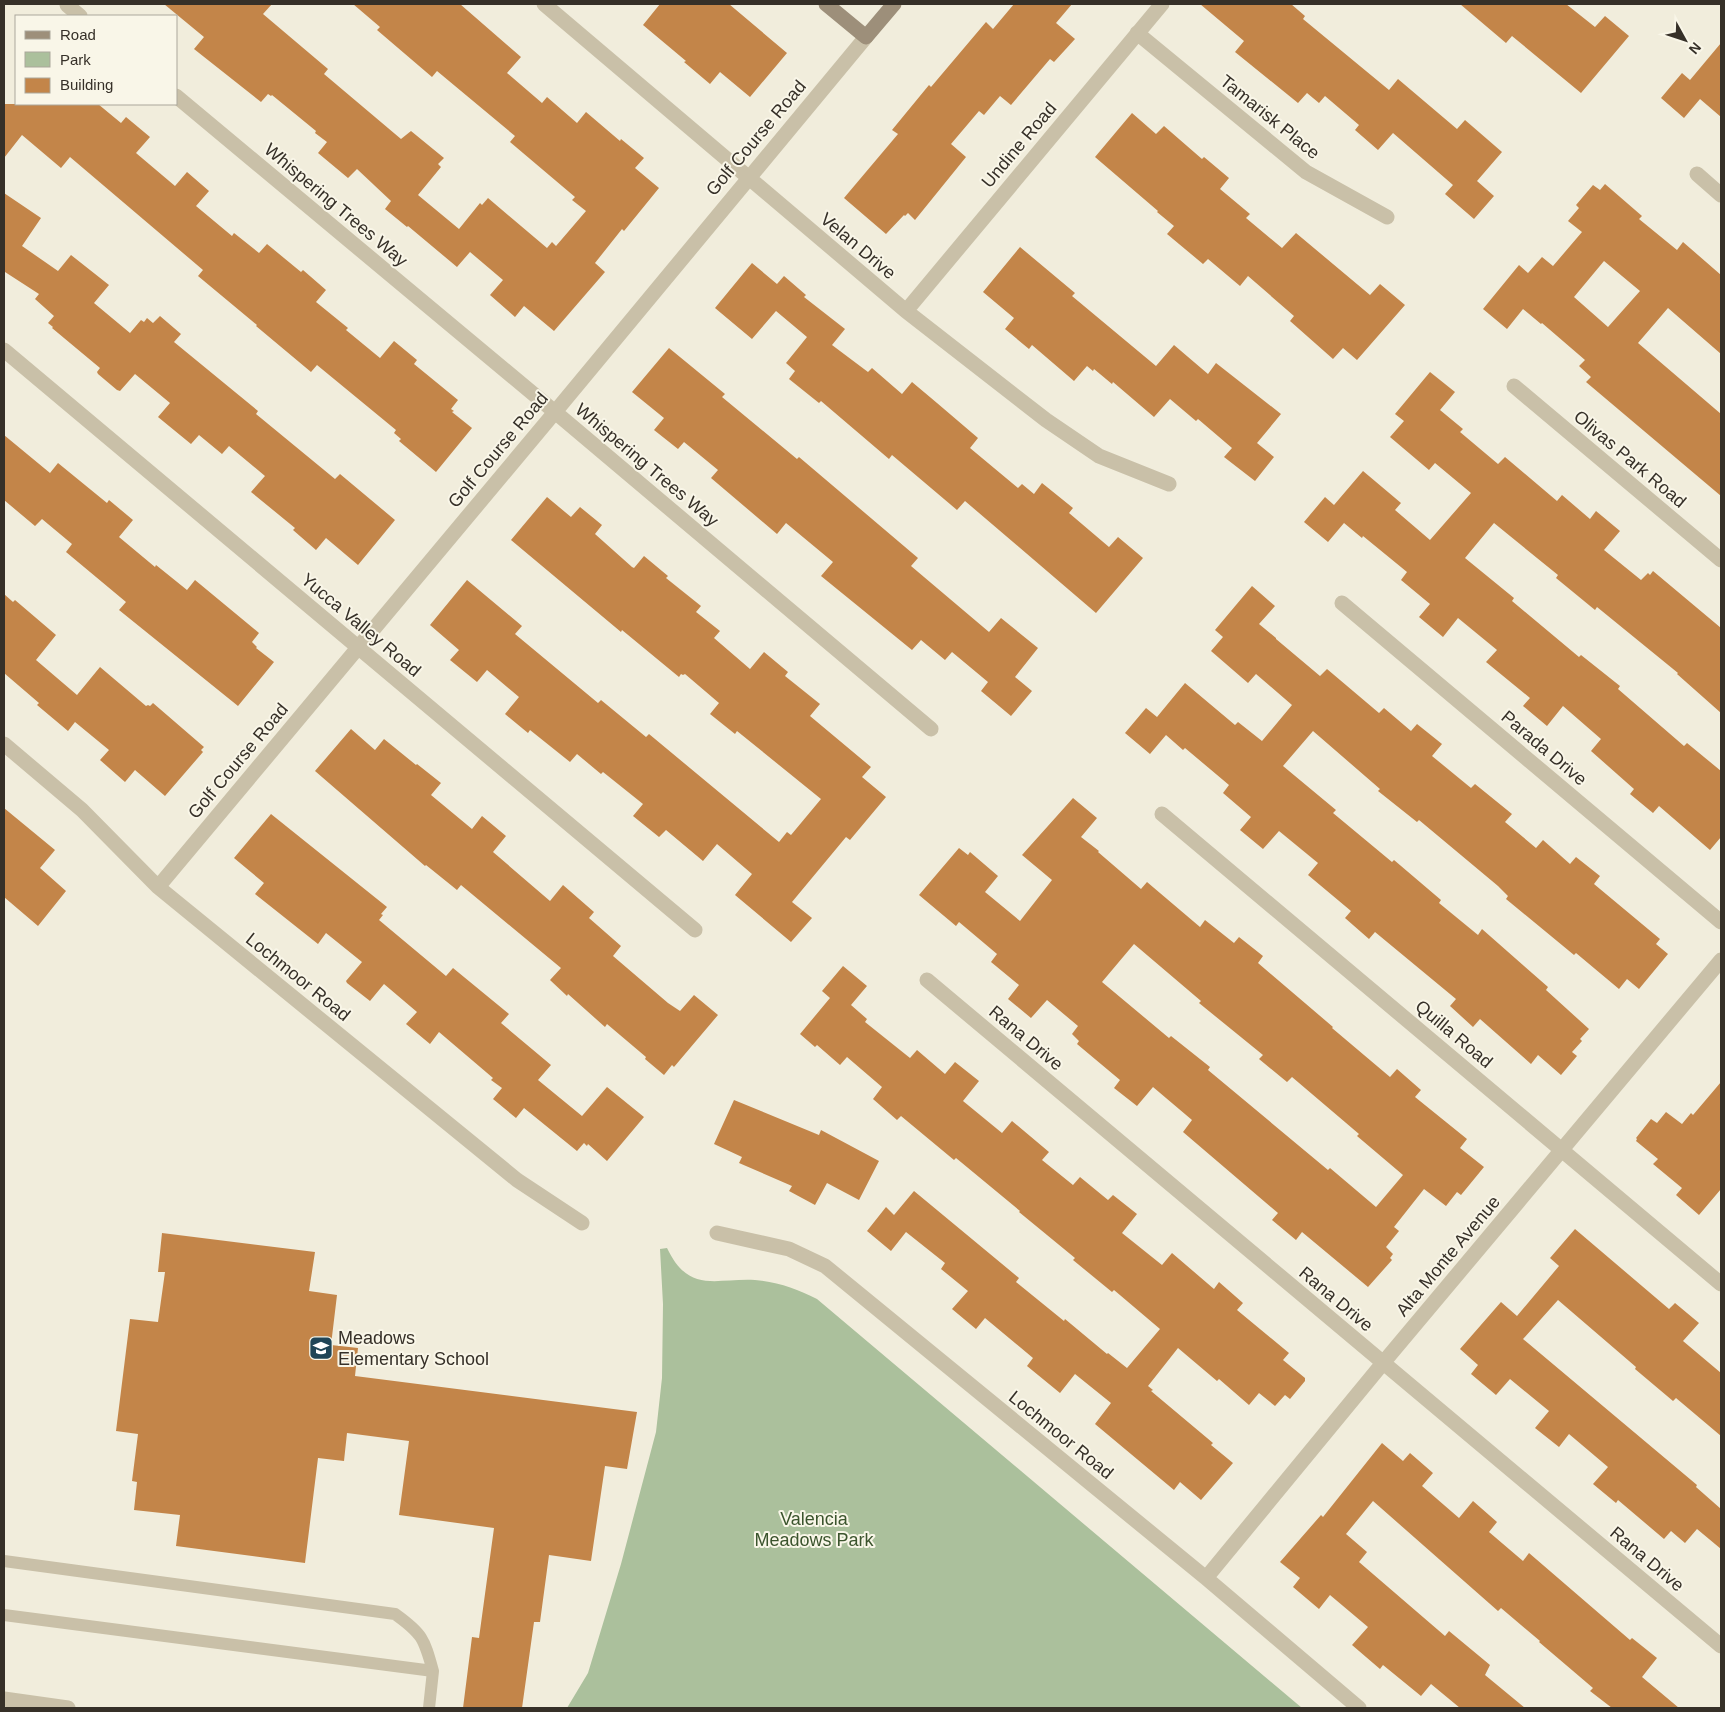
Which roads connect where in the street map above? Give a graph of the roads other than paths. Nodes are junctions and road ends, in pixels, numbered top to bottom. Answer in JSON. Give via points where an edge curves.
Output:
{"nodes":[{"id":1,"x":544,"y":4,"type":"edge"},
{"id":2,"x":826,"y":4,"type":"edge"},
{"id":3,"x":894,"y":4,"type":"edge"},
{"id":4,"x":1162,"y":4,"type":"edge"},
{"id":5,"x":67,"y":5,"type":"dead end"},
{"id":6,"x":79,"y":15,"type":"edge"},
{"id":7,"x":1137,"y":33,"type":"junction"},
{"id":8,"x":866,"y":37,"type":"junction"},
{"id":9,"x":178,"y":98,"type":"edge"},
{"id":10,"x":1697,"y":174,"type":"dead end"},
{"id":11,"x":748,"y":176,"type":"junction"},
{"id":12,"x":1721,"y":195,"type":"edge"},
{"id":13,"x":1387,"y":217,"type":"dead end"},
{"id":14,"x":906,"y":311,"type":"junction"},
{"id":15,"x":4,"y":350,"type":"edge"},
{"id":16,"x":1514,"y":386,"type":"dead end"},
{"id":17,"x":555,"y":412,"type":"junction"},
{"id":18,"x":1169,"y":484,"type":"dead end"},
{"id":19,"x":1721,"y":560,"type":"edge"},
{"id":20,"x":1342,"y":604,"type":"dead end"},
{"id":21,"x":358,"y":647,"type":"junction"},
{"id":22,"x":931,"y":730,"type":"dead end"},
{"id":23,"x":4,"y":744,"type":"edge"},
{"id":24,"x":1162,"y":814,"type":"dead end"},
{"id":25,"x":158,"y":887,"type":"junction"},
{"id":26,"x":1721,"y":922,"type":"edge"},
{"id":27,"x":694,"y":930,"type":"dead end"},
{"id":28,"x":1721,"y":960,"type":"edge"},
{"id":29,"x":927,"y":980,"type":"dead end"},
{"id":30,"x":1561,"y":1149,"type":"junction"},
{"id":31,"x":582,"y":1223,"type":"dead end"},
{"id":32,"x":717,"y":1233,"type":"dead end"},
{"id":33,"x":1721,"y":1284,"type":"edge"},
{"id":34,"x":1383,"y":1362,"type":"junction"},
{"id":35,"x":4,"y":1561,"type":"edge"},
{"id":36,"x":1206,"y":1578,"type":"junction"},
{"id":37,"x":4,"y":1616,"type":"edge"},
{"id":38,"x":1721,"y":1646,"type":"edge"},
{"id":39,"x":433,"y":1672,"type":"junction"},
{"id":40,"x":4,"y":1699,"type":"edge"},
{"id":41,"x":68,"y":1708,"type":"edge"},
{"id":42,"x":428,"y":1708,"type":"edge"},
{"id":43,"x":1359,"y":1708,"type":"edge"}],
"edges":[{"from":1,"to":11,"type":"street","name":"Velan Drive"},
{"from":2,"to":8,"type":"street"},
{"from":3,"to":8,"type":"street"},
{"from":4,"to":7,"type":"street","name":"Undine Road"},
{"from":5,"to":6,"type":"street"},
{"from":7,"to":13,"type":"street","name":"Tamarisk Place","via":[[1306,172]]},
{"from":7,"to":14,"type":"street","name":"Undine Road"},
{"from":8,"to":11,"type":"street","name":"Golf Course Road"},
{"from":9,"to":17,"type":"street","name":"Whispering Trees Way"},
{"from":10,"to":12,"type":"street"},
{"from":11,"to":14,"type":"street","name":"Velan Drive"},
{"from":11,"to":17,"type":"street","name":"Golf Course Road"},
{"from":14,"to":18,"type":"street","name":"Velan Drive","via":[[1046,420],[1099,456]]},
{"from":15,"to":21,"type":"street","name":"Yucca Valley Road"},
{"from":16,"to":19,"type":"street","name":"Olivas Park Road"},
{"from":17,"to":21,"type":"street","name":"Golf Course Road"},
{"from":17,"to":22,"type":"street","name":"Whispering Trees Way"},
{"from":20,"to":26,"type":"street","name":"Parada Drive"},
{"from":21,"to":25,"type":"street","name":"Golf Course Road"},
{"from":21,"to":27,"type":"street","name":"Yucca Valley Road"},
{"from":23,"to":25,"type":"street","name":"Lochmoor Road","via":[[82,810]]},
{"from":24,"to":30,"type":"street","name":"Quilla Road"},
{"from":25,"to":31,"type":"street","name":"Lochmoor Road","via":[[517,1180]]},
{"from":28,"to":30,"type":"street","name":"Alta Monte Avenue"},
{"from":29,"to":34,"type":"street","name":"Rana Drive"},
{"from":30,"to":33,"type":"street","name":"Quilla Road"},
{"from":30,"to":34,"type":"street","name":"Alta Monte Avenue"},
{"from":32,"to":36,"type":"street","name":"Lochmoor Road","via":[[789,1249],[825,1266]]},
{"from":34,"to":36,"type":"street","name":"Alta Monte Avenue"},
{"from":34,"to":38,"type":"street","name":"Rana Drive"},
{"from":35,"to":39,"type":"lane","via":[[395,1614],[413,1627],[425,1643]]},
{"from":36,"to":43,"type":"street","name":"Lochmoor Road"},
{"from":37,"to":39,"type":"lane"},
{"from":39,"to":42,"type":"lane"},
{"from":40,"to":41,"type":"street"}]}
